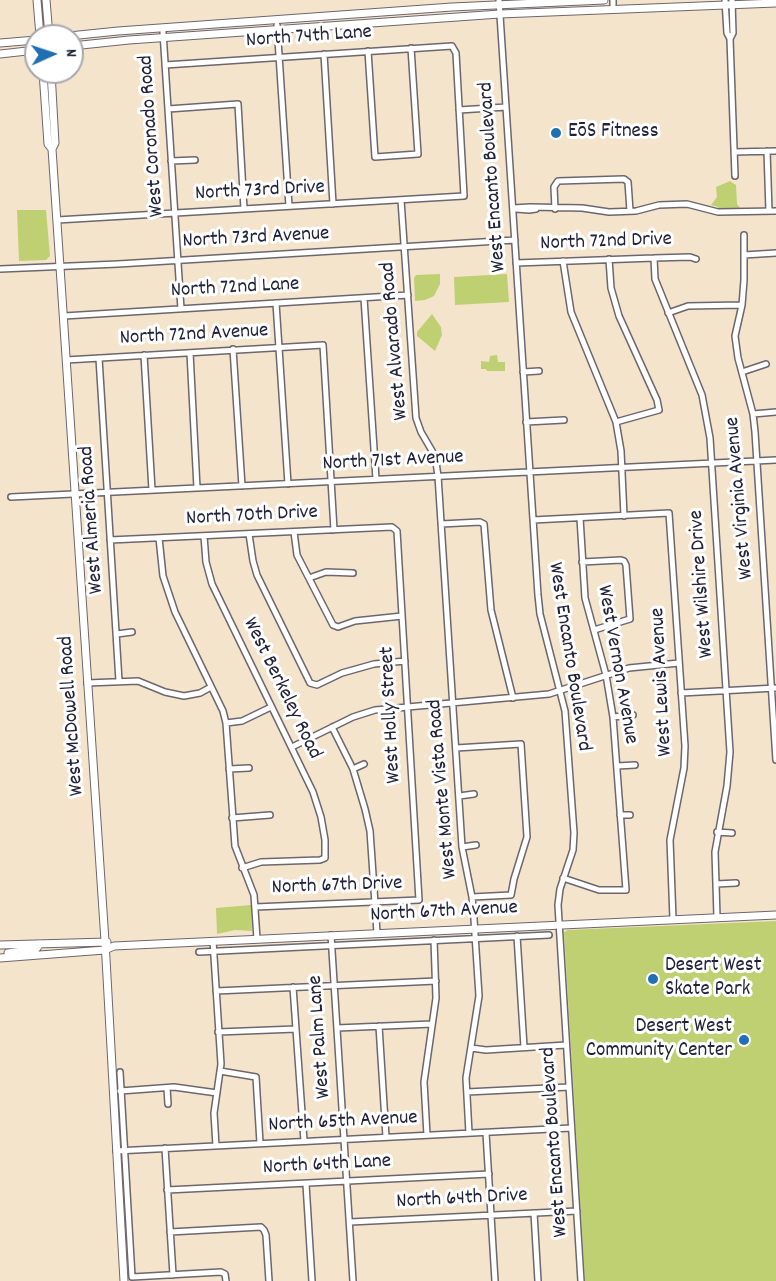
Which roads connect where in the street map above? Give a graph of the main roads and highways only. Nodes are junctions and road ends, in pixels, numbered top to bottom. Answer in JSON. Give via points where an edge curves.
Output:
{"nodes":[{"id":1,"x":37,"y":0,"type":"edge"},
{"id":2,"x":46,"y":0,"type":"edge"},
{"id":3,"x":604,"y":0,"type":"edge"},
{"id":4,"x":499,"y":2,"type":"edge"},
{"id":5,"x":729,"y":3,"type":"edge"},
{"id":6,"x":776,"y":3,"type":"edge"},
{"id":7,"x":386,"y":12,"type":"junction"},
{"id":8,"x":406,"y":21,"type":"junction"},
{"id":9,"x":39,"y":24,"type":"edge"},
{"id":10,"x":48,"y":24,"type":"edge"},
{"id":11,"x":333,"y":26,"type":"junction"},
{"id":12,"x":84,"y":34,"type":"edge"},
{"id":13,"x":24,"y":41,"type":"edge"},
{"id":14,"x":0,"y":43,"type":"edge"},
{"id":15,"x":84,"y":45,"type":"edge"},
{"id":16,"x":24,"y":51,"type":"edge"},
{"id":17,"x":0,"y":54,"type":"edge"},
{"id":18,"x":44,"y":84,"type":"edge"},
{"id":19,"x":52,"y":84,"type":"edge"},
{"id":20,"x":52,"y":149,"type":"junction"},
{"id":21,"x":776,"y":915,"type":"edge"},
{"id":22,"x":105,"y":941,"type":"junction"},
{"id":23,"x":40,"y":944,"type":"junction"},
{"id":24,"x":0,"y":945,"type":"edge"},
{"id":25,"x":114,"y":946,"type":"junction"},
{"id":26,"x":105,"y":950,"type":"junction"},
{"id":27,"x":0,"y":957,"type":"edge"},
{"id":28,"x":124,"y":1281,"type":"edge"}],
"edges":[{"from":1,"to":9,"type":"main road"},
{"from":2,"to":10,"type":"main road"},
{"from":3,"to":4,"type":"main road"},
{"from":4,"to":7,"type":"main road"},
{"from":5,"to":6,"type":"main road"},
{"from":5,"to":8,"type":"main road"},
{"from":7,"to":8,"type":"main road"},
{"from":7,"to":11,"type":"main road","via":[[379,19]]},
{"from":7,"to":12,"type":"main road"},
{"from":8,"to":11,"type":"main road"},
{"from":11,"to":15,"type":"main road","via":[[163,35]]},
{"from":13,"to":14,"type":"main road"},
{"from":16,"to":17,"type":"main road"},
{"from":18,"to":20,"type":"main road","name":"West McDowell Road","via":[[48,144]]},
{"from":19,"to":20,"type":"main road","name":"West McDowell Road","via":[[55,143]]},
{"from":20,"to":22,"type":"main road","name":"West McDowell Road"},
{"from":21,"to":25,"type":"main road","name":"North 67th Avenue"},
{"from":22,"to":23,"type":"main road"},
{"from":22,"to":25,"type":"main road"},
{"from":22,"to":26,"type":"main road","name":"West McDowell Road"},
{"from":23,"to":24,"type":"main road"},
{"from":23,"to":27,"type":"main road","via":[[36,949]]},
{"from":25,"to":26,"type":"main road","name":"North 67th Avenue"},
{"from":26,"to":27,"type":"main road","name":"North 67th Avenue"},
{"from":26,"to":28,"type":"main road","name":"West McDowell Road"}]}
